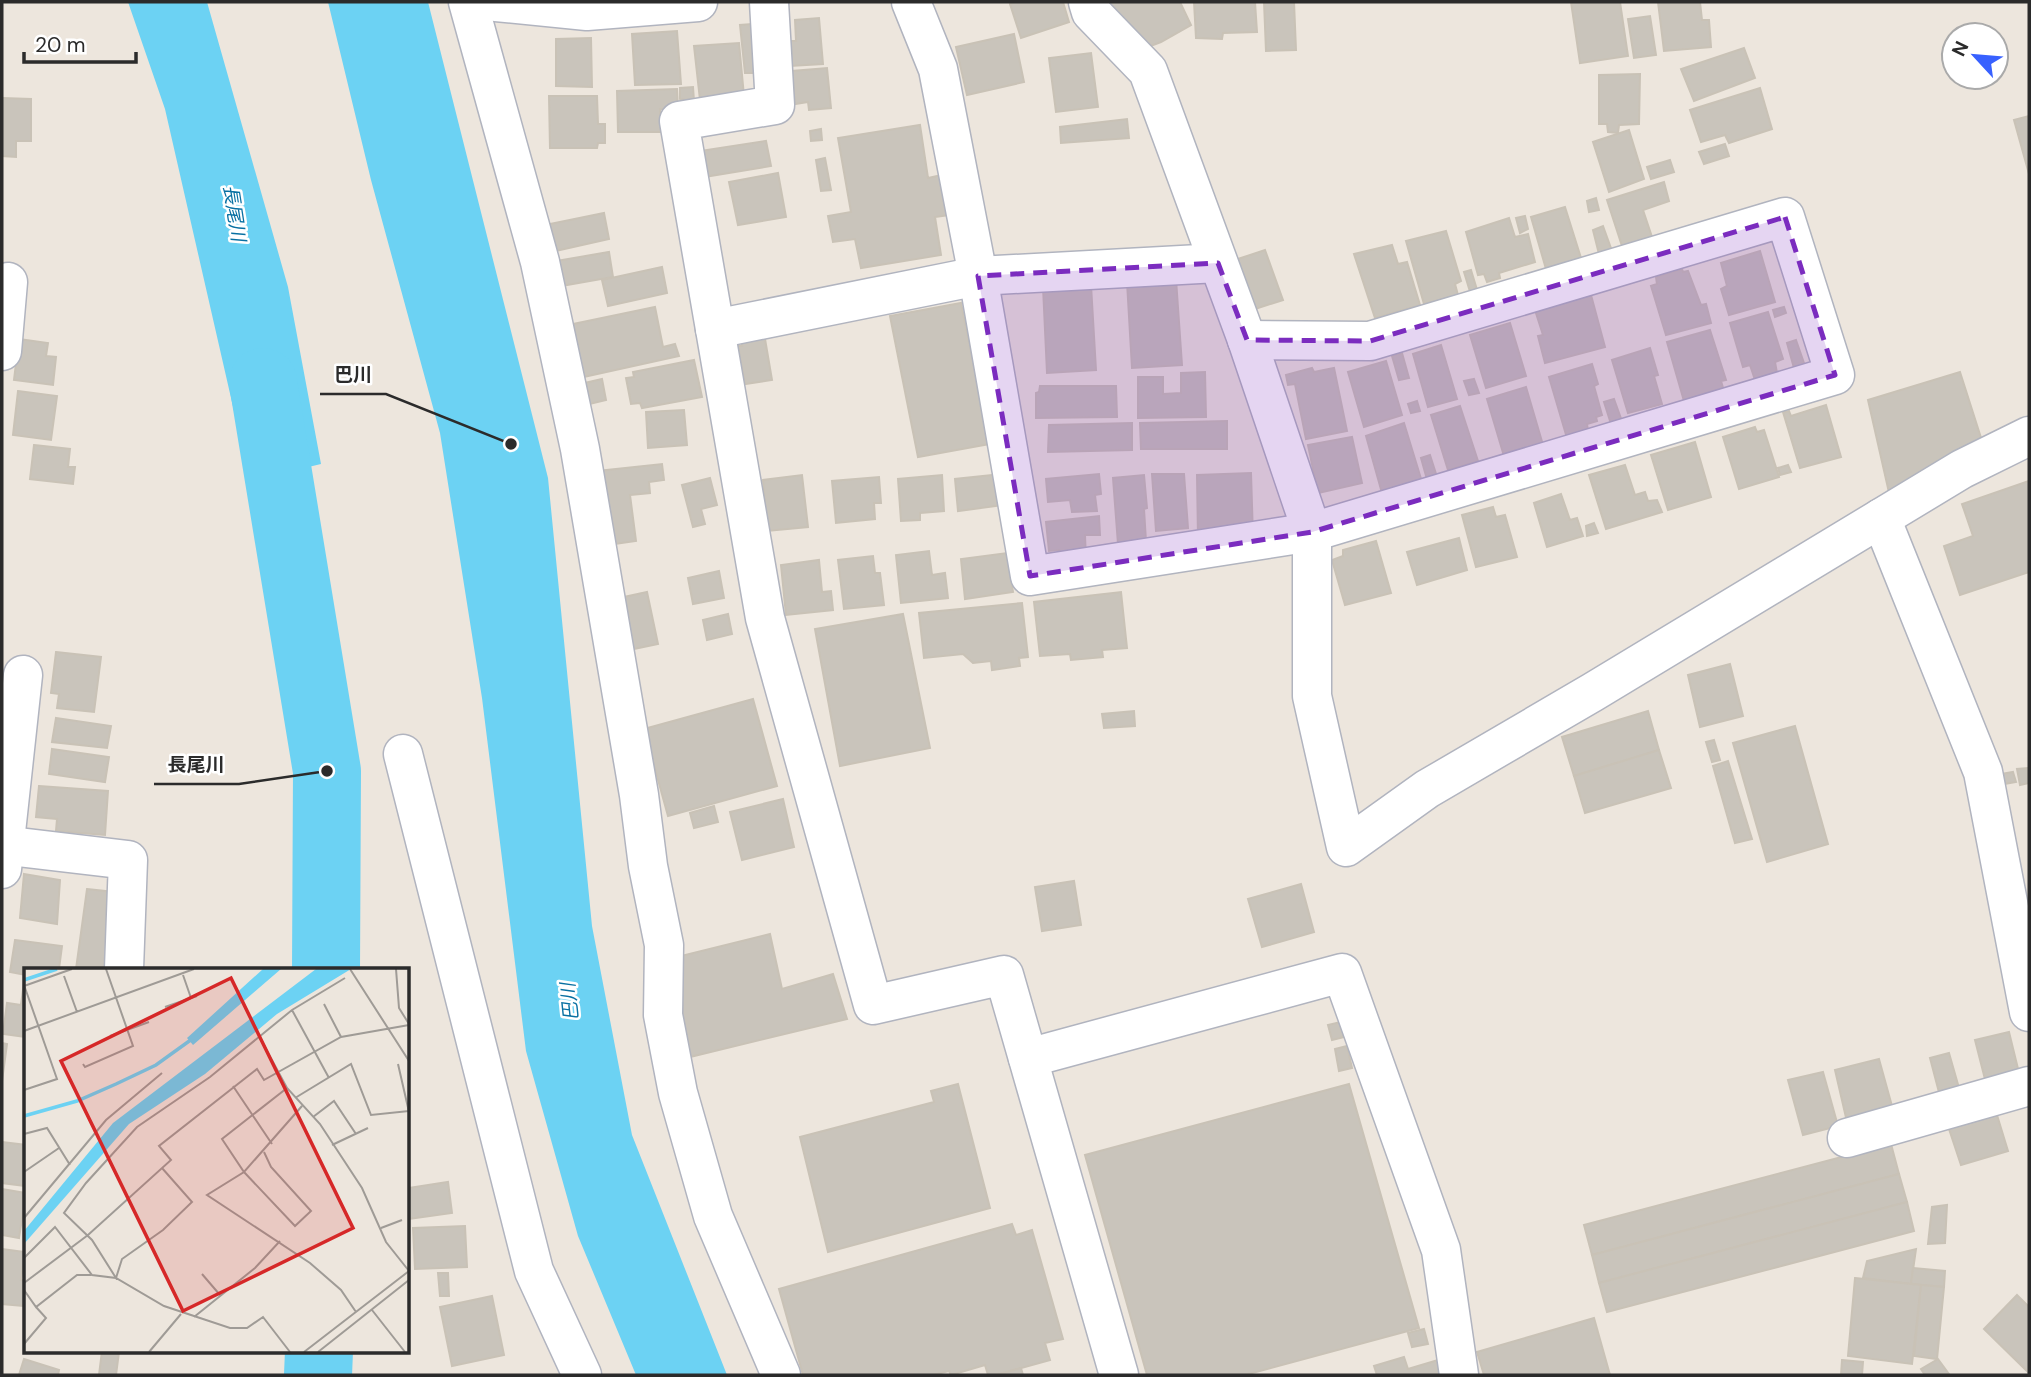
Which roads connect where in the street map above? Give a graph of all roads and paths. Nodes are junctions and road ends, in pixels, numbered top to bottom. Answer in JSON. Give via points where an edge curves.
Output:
{"nodes":[{"id":1,"x":468,"y":2,"type":"edge"},
{"id":2,"x":496,"y":2,"type":"edge"},
{"id":3,"x":698,"y":2,"type":"edge"},
{"id":4,"x":769,"y":2,"type":"edge"},
{"id":5,"x":911,"y":2,"type":"edge"},
{"id":6,"x":1088,"y":2,"type":"edge"},
{"id":7,"x":1218,"y":263,"type":"junction"},
{"id":8,"x":978,"y":276,"type":"junction"},
{"id":9,"x":8,"y":282,"type":"dead end"},
{"id":10,"x":715,"y":329,"type":"junction"},
{"id":11,"x":3,"y":334,"type":"edge"},
{"id":12,"x":1247,"y":340,"type":"junction"},
{"id":13,"x":2029,"y":436,"type":"edge"},
{"id":14,"x":1881,"y":518,"type":"junction"},
{"id":15,"x":1312,"y":532,"type":"junction"},
{"id":16,"x":23,"y":675,"type":"dead end"},
{"id":17,"x":402,"y":754,"type":"dead end"},
{"id":18,"x":3,"y":853,"type":"edge"},
{"id":19,"x":124,"y":968,"type":"edge"},
{"id":20,"x":2029,"y":1012,"type":"edge"},
{"id":21,"x":1028,"y":1058,"type":"junction"},
{"id":22,"x":2029,"y":1086,"type":"edge"},
{"id":23,"x":1847,"y":1138,"type":"dead end"},
{"id":24,"x":582,"y":1375,"type":"edge"},
{"id":25,"x":781,"y":1375,"type":"edge"},
{"id":26,"x":1119,"y":1375,"type":"edge"},
{"id":27,"x":1459,"y":1375,"type":"edge"}],
"edges":[{"from":1,"to":25,"type":"street","via":[[540,262],[580,449],[664,945],[663,1014],[678,1093],[713,1216]]},
{"from":2,"to":3,"type":"street","via":[[587,11]]},
{"from":4,"to":10,"type":"street","via":[[775,105],[679,121]]},
{"from":5,"to":8,"type":"street","via":[[938,69]]},
{"from":6,"to":7,"type":"street","via":[[1091,12],[1148,71]]},
{"from":7,"to":8,"type":"street"},
{"from":7,"to":12,"type":"street"},
{"from":8,"to":10,"type":"street"},
{"from":8,"to":15,"type":"street","via":[[1030,576]]},
{"from":9,"to":11,"type":"street"},
{"from":10,"to":21,"type":"street","via":[[765,618],[873,1005],[1004,975]]},
{"from":12,"to":15,"type":"street"},
{"from":12,"to":15,"type":"street","via":[[1370,341],[1785,217],[1835,375]]},
{"from":13,"to":14,"type":"street","via":[[1962,469]]},
{"from":14,"to":15,"type":"street","via":[[1427,789],[1346,847],[1312,696]]},
{"from":14,"to":20,"type":"street","via":[[1983,772]]},
{"from":16,"to":18,"type":"street"},
{"from":17,"to":24,"type":"street","via":[[534,1271]]},
{"from":18,"to":19,"type":"street","via":[[128,860]]},
{"from":21,"to":26,"type":"street"},
{"from":21,"to":27,"type":"street","via":[[1342,973],[1441,1250]]},
{"from":22,"to":23,"type":"street"}]}
